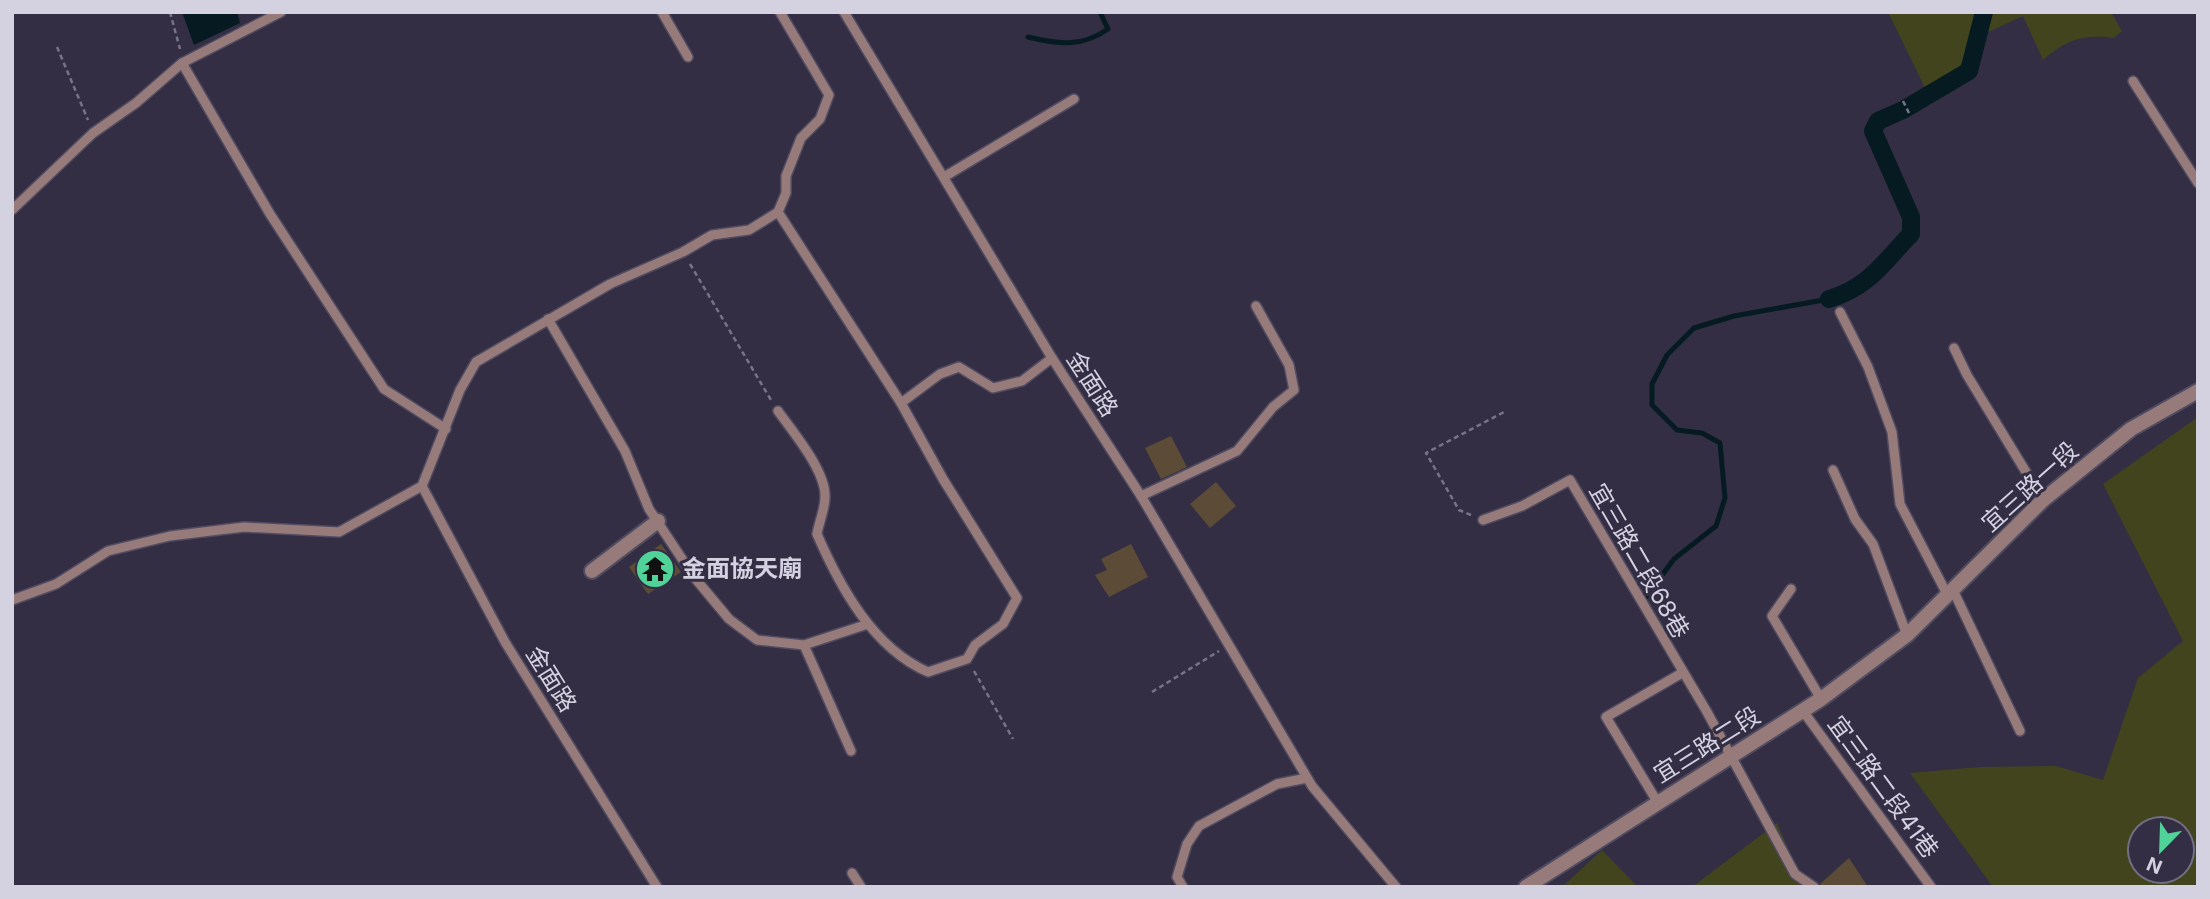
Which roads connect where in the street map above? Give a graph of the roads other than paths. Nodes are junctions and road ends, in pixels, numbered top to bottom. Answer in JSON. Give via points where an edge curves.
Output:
{"nodes":[{"id":1,"x":281,"y":12,"type":"edge"},
{"id":2,"x":662,"y":12,"type":"edge"},
{"id":3,"x":780,"y":12,"type":"edge"},
{"id":4,"x":844,"y":12,"type":"edge"},
{"id":5,"x":688,"y":57,"type":"dead end"},
{"id":6,"x":182,"y":63,"type":"junction"},
{"id":7,"x":2133,"y":81,"type":"dead end"},
{"id":8,"x":1074,"y":99,"type":"dead end"},
{"id":9,"x":944,"y":177,"type":"junction"},
{"id":10,"x":2198,"y":183,"type":"edge"},
{"id":11,"x":12,"y":210,"type":"edge"},
{"id":12,"x":778,"y":212,"type":"junction"},
{"id":13,"x":1256,"y":306,"type":"dead end"},
{"id":14,"x":1840,"y":312,"type":"dead end"},
{"id":15,"x":548,"y":320,"type":"junction"},
{"id":16,"x":1954,"y":348,"type":"dead end"},
{"id":17,"x":1052,"y":358,"type":"junction"},
{"id":18,"x":2198,"y":391,"type":"edge"},
{"id":19,"x":901,"y":402,"type":"junction"},
{"id":20,"x":778,"y":411,"type":"road end"},
{"id":21,"x":446,"y":429,"type":"junction"},
{"id":22,"x":1833,"y":470,"type":"dead end"},
{"id":23,"x":422,"y":486,"type":"junction"},
{"id":24,"x":1141,"y":496,"type":"junction"},
{"id":25,"x":2043,"y":500,"type":"junction"},
{"id":26,"x":1483,"y":520,"type":"road end"},
{"id":27,"x":658,"y":521,"type":"junction"},
{"id":28,"x":592,"y":571,"type":"dead end"},
{"id":29,"x":1791,"y":589,"type":"dead end"},
{"id":30,"x":1951,"y":593,"type":"junction"},
{"id":31,"x":12,"y":600,"type":"edge"},
{"id":32,"x":868,"y":624,"type":"junction"},
{"id":33,"x":1908,"y":635,"type":"junction"},
{"id":34,"x":804,"y":645,"type":"junction"},
{"id":35,"x":1682,"y":673,"type":"junction"},
{"id":36,"x":1821,"y":699,"type":"junction"},
{"id":37,"x":1803,"y":711,"type":"junction"},
{"id":38,"x":2020,"y":731,"type":"dead end"},
{"id":39,"x":851,"y":751,"type":"dead end"},
{"id":40,"x":1730,"y":757,"type":"junction"},
{"id":41,"x":1307,"y":778,"type":"junction"},
{"id":42,"x":1658,"y":803,"type":"junction"},
{"id":43,"x":852,"y":873,"type":"dead end"},
{"id":44,"x":657,"y":887,"type":"edge"},
{"id":45,"x":861,"y":887,"type":"edge"},
{"id":46,"x":1183,"y":887,"type":"edge"},
{"id":47,"x":1396,"y":887,"type":"edge"},
{"id":48,"x":1527,"y":887,"type":"edge"},
{"id":49,"x":1814,"y":887,"type":"edge"},
{"id":50,"x":1931,"y":887,"type":"edge"}],
"edges":[{"from":1,"to":6,"type":"lane"},
{"from":2,"to":5,"type":"lane"},
{"from":3,"to":12,"type":"lane","via":[[829,95],[820,119],[801,138]]},
{"from":4,"to":9,"type":"lane","name":"金面路"},
{"from":6,"to":11,"type":"lane","via":[[93,133]]},
{"from":6,"to":21,"type":"lane","via":[[270,214],[384,388]]},
{"from":7,"to":10,"type":"lane"},
{"from":8,"to":9,"type":"lane"},
{"from":9,"to":17,"type":"lane","name":"金面路"},
{"from":12,"to":15,"type":"lane","via":[[748,230],[712,235]]},
{"from":12,"to":19,"type":"lane"},
{"from":13,"to":24,"type":"lane","via":[[1289,365],[1294,390],[1273,407],[1237,451]]},
{"from":14,"to":30,"type":"lane","via":[[1863,356],[1892,432],[1900,504]]},
{"from":15,"to":21,"type":"lane","via":[[476,362]]},
{"from":15,"to":27,"type":"lane","via":[[625,451]]},
{"from":16,"to":25,"type":"lane"},
{"from":17,"to":19,"type":"lane","via":[[1022,381],[993,388],[960,367],[940,374]]},
{"from":17,"to":24,"type":"lane","name":"金面路"},
{"from":18,"to":25,"type":"street","name":"宜三路一段","via":[[2132,429]]},
{"from":19,"to":32,"type":"lane","via":[[1017,598],[1003,624],[975,645],[967,659],[928,671],[909,664]]},
{"from":20,"to":32,"type":"lane","via":[[824,485],[817,534]]},
{"from":21,"to":23,"type":"lane"},
{"from":22,"to":33,"type":"lane","via":[[1855,520],[1873,544]]},
{"from":23,"to":31,"type":"lane","via":[[339,532],[244,527],[170,536],[108,551],[56,584]]},
{"from":23,"to":44,"type":"lane","name":"金面路","via":[[505,642]]},
{"from":24,"to":41,"type":"lane","name":"金面路"},
{"from":25,"to":30,"type":"street","name":"宜三路一段"},
{"from":26,"to":35,"type":"lane","name":"宜三路二段68巷","via":[[1522,506],[1570,480]]},
{"from":27,"to":28,"type":"street"},
{"from":27,"to":34,"type":"lane","via":[[702,587],[748,636]]},
{"from":29,"to":36,"type":"lane","via":[[1772,616]]},
{"from":30,"to":33,"type":"street","name":"宜三路一段"},
{"from":30,"to":38,"type":"lane"},
{"from":32,"to":34,"type":"lane"},
{"from":33,"to":36,"type":"street","name":"宜三路二段"},
{"from":34,"to":39,"type":"lane"},
{"from":35,"to":40,"type":"lane","name":"宜三路二段68巷"},
{"from":35,"to":42,"type":"lane","via":[[1606,717]]},
{"from":36,"to":37,"type":"street","name":"宜三路二段"},
{"from":37,"to":40,"type":"street","name":"宜三路二段"},
{"from":37,"to":50,"type":"lane","name":"宜三路二段41巷"},
{"from":40,"to":42,"type":"street","name":"宜三路二段"},
{"from":40,"to":49,"type":"lane","name":"宜三路二段68巷","via":[[1796,874]]},
{"from":41,"to":46,"type":"lane","via":[[1277,784],[1199,826],[1187,844],[1177,877]]},
{"from":41,"to":47,"type":"lane","name":"金面路"},
{"from":42,"to":48,"type":"street","name":"宜三路二段"},
{"from":43,"to":45,"type":"lane"}]}
